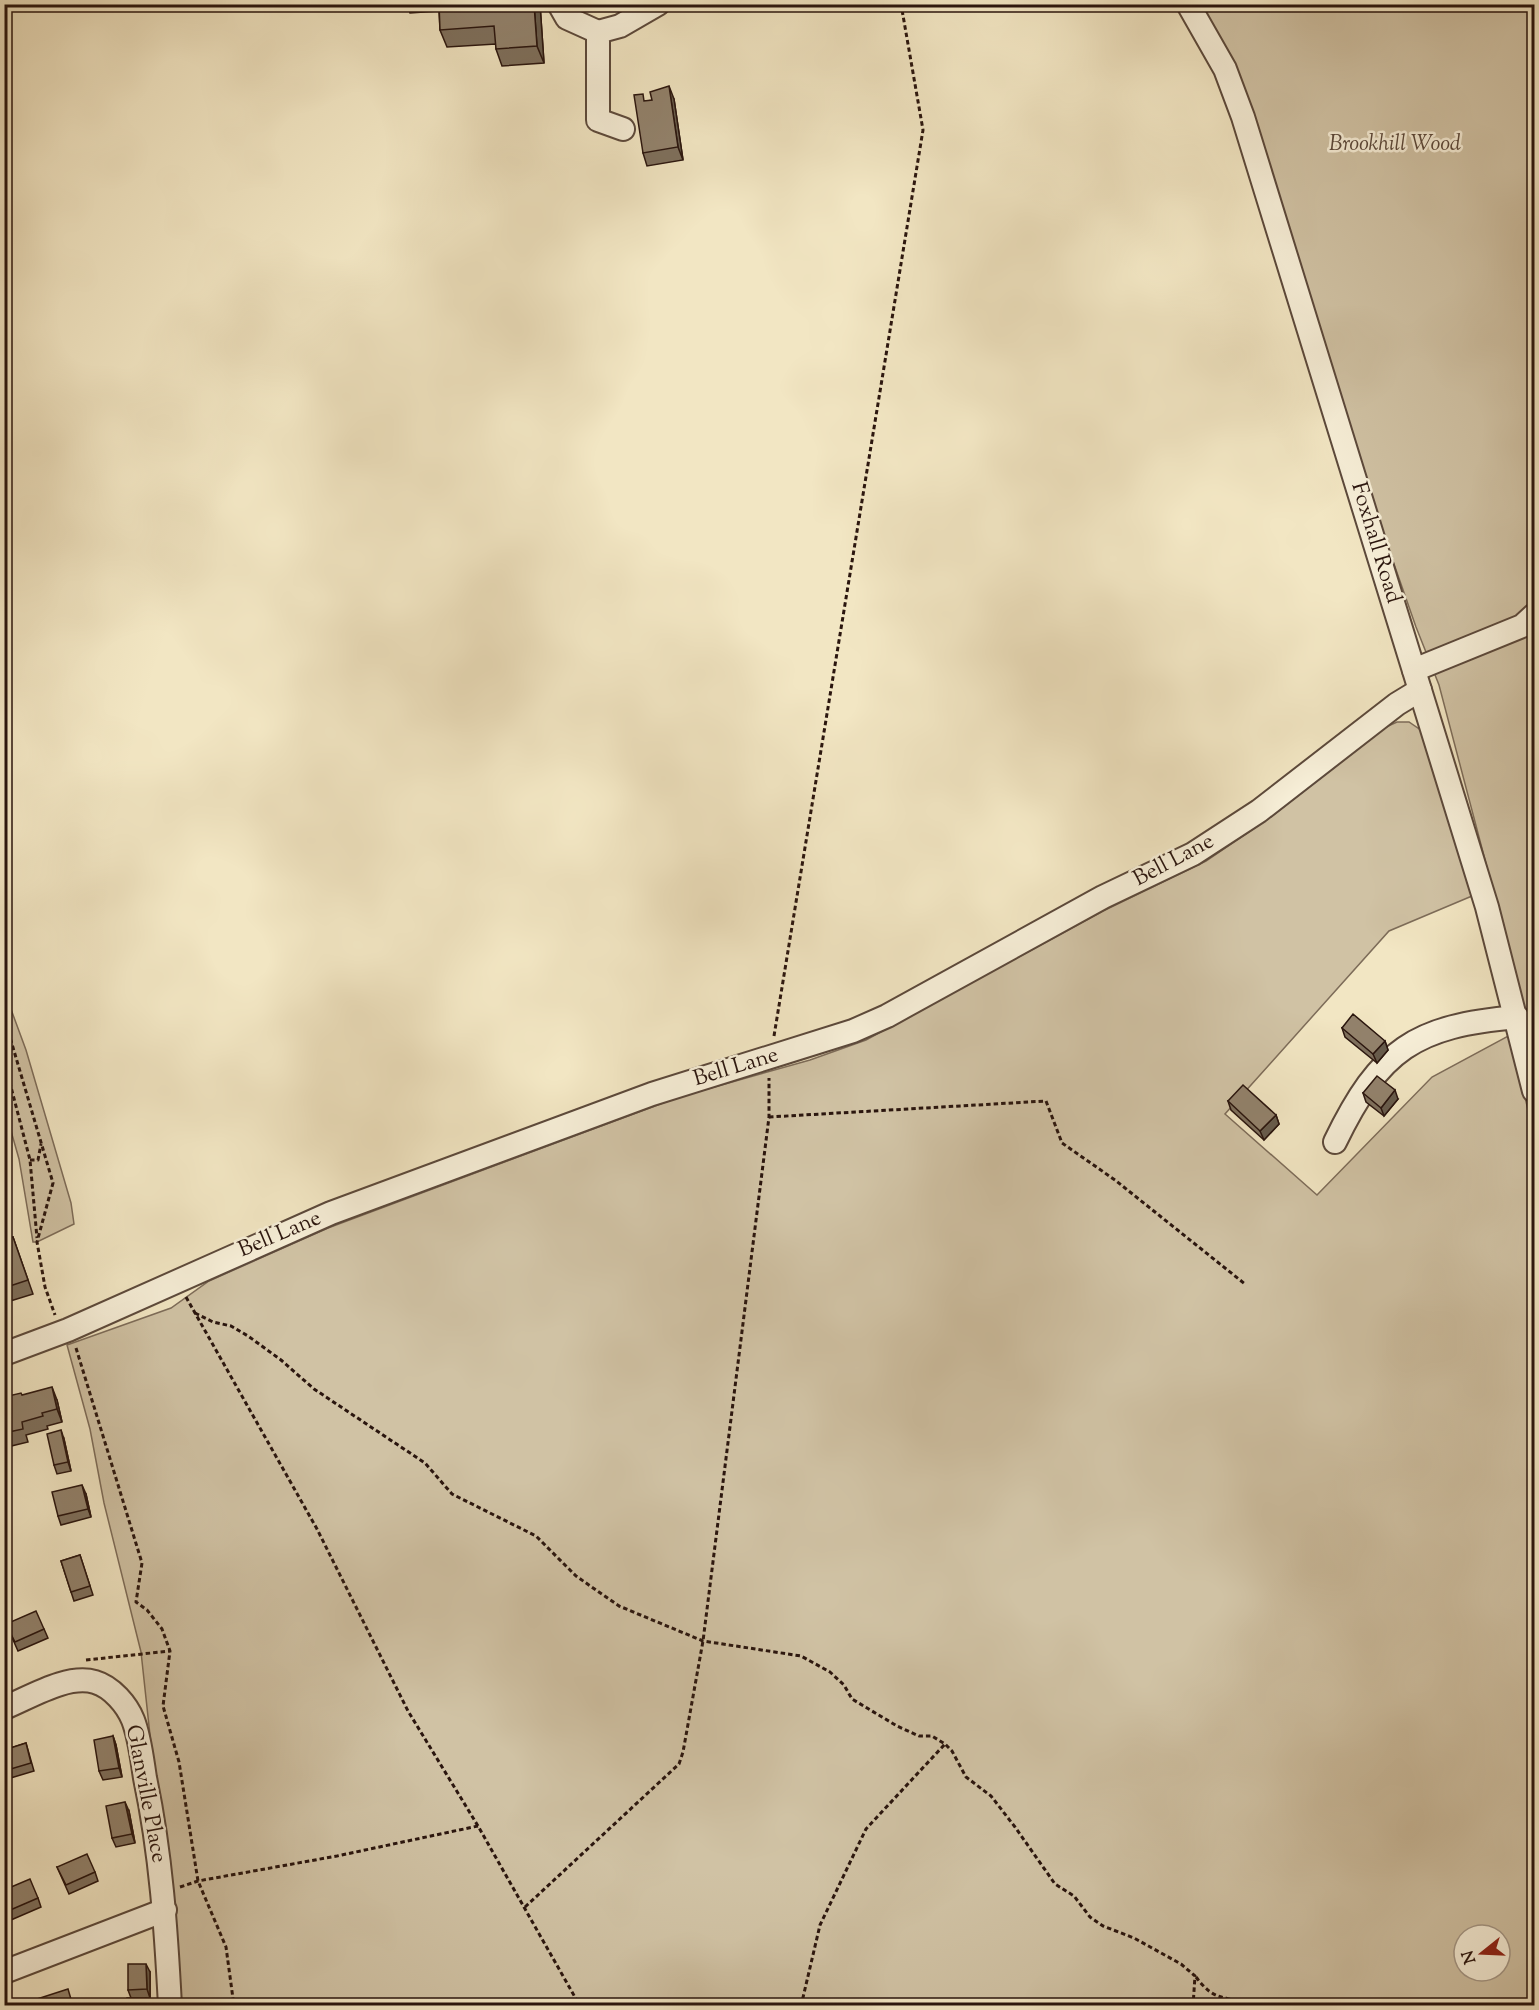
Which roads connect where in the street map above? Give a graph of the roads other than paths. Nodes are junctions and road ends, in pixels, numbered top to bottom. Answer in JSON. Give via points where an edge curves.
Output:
{"nodes":[{"id":1,"x":559,"y":4,"type":"edge"},
{"id":2,"x":658,"y":4,"type":"edge"},
{"id":3,"x":1188,"y":4,"type":"edge"},
{"id":4,"x":598,"y":32,"type":"junction"},
{"id":5,"x":622,"y":129,"type":"dead end"},
{"id":6,"x":1534,"y":615,"type":"edge"},
{"id":7,"x":1417,"y":680,"type":"junction"},
{"id":8,"x":1517,"y":1017,"type":"junction"},
{"id":9,"x":1534,"y":1091,"type":"edge"},
{"id":10,"x":1335,"y":1142,"type":"dead end"},
{"id":11,"x":4,"y":1354,"type":"edge"},
{"id":12,"x":4,"y":1708,"type":"edge"},
{"id":13,"x":165,"y":1910,"type":"junction"},
{"id":14,"x":4,"y":1972,"type":"edge"},
{"id":15,"x":170,"y":2006,"type":"edge"}],
"edges":[{"from":1,"to":4,"type":"street","via":[[567,18]]},
{"from":2,"to":4,"type":"street","via":[[620,26]]},
{"from":3,"to":7,"type":"street","name":"Foxhall Road","via":[[1225,69],[1243,117]]},
{"from":4,"to":5,"type":"street","via":[[598,120]]},
{"from":6,"to":7,"type":"street","name":"Bell Lane","via":[[1522,626]]},
{"from":7,"to":8,"type":"street","name":"Foxhall Road"},
{"from":7,"to":11,"type":"street","name":"Bell Lane","via":[[1397,704],[1259,811],[1193,854],[1103,897],[887,1016],[770,1059],[652,1094],[331,1213],[68,1330]]},
{"from":8,"to":9,"type":"street","name":"Foxhall Road"},
{"from":8,"to":10,"type":"street","via":[[1469,1022],[1432,1032],[1406,1046],[1376,1073]]},
{"from":12,"to":13,"type":"street","name":"Glanville Place","via":[[65,1684],[90,1681],[112,1691],[133,1719],[154,1819]]},
{"from":13,"to":14,"type":"street"},
{"from":13,"to":15,"type":"street","name":"Glanville Place"}]}
